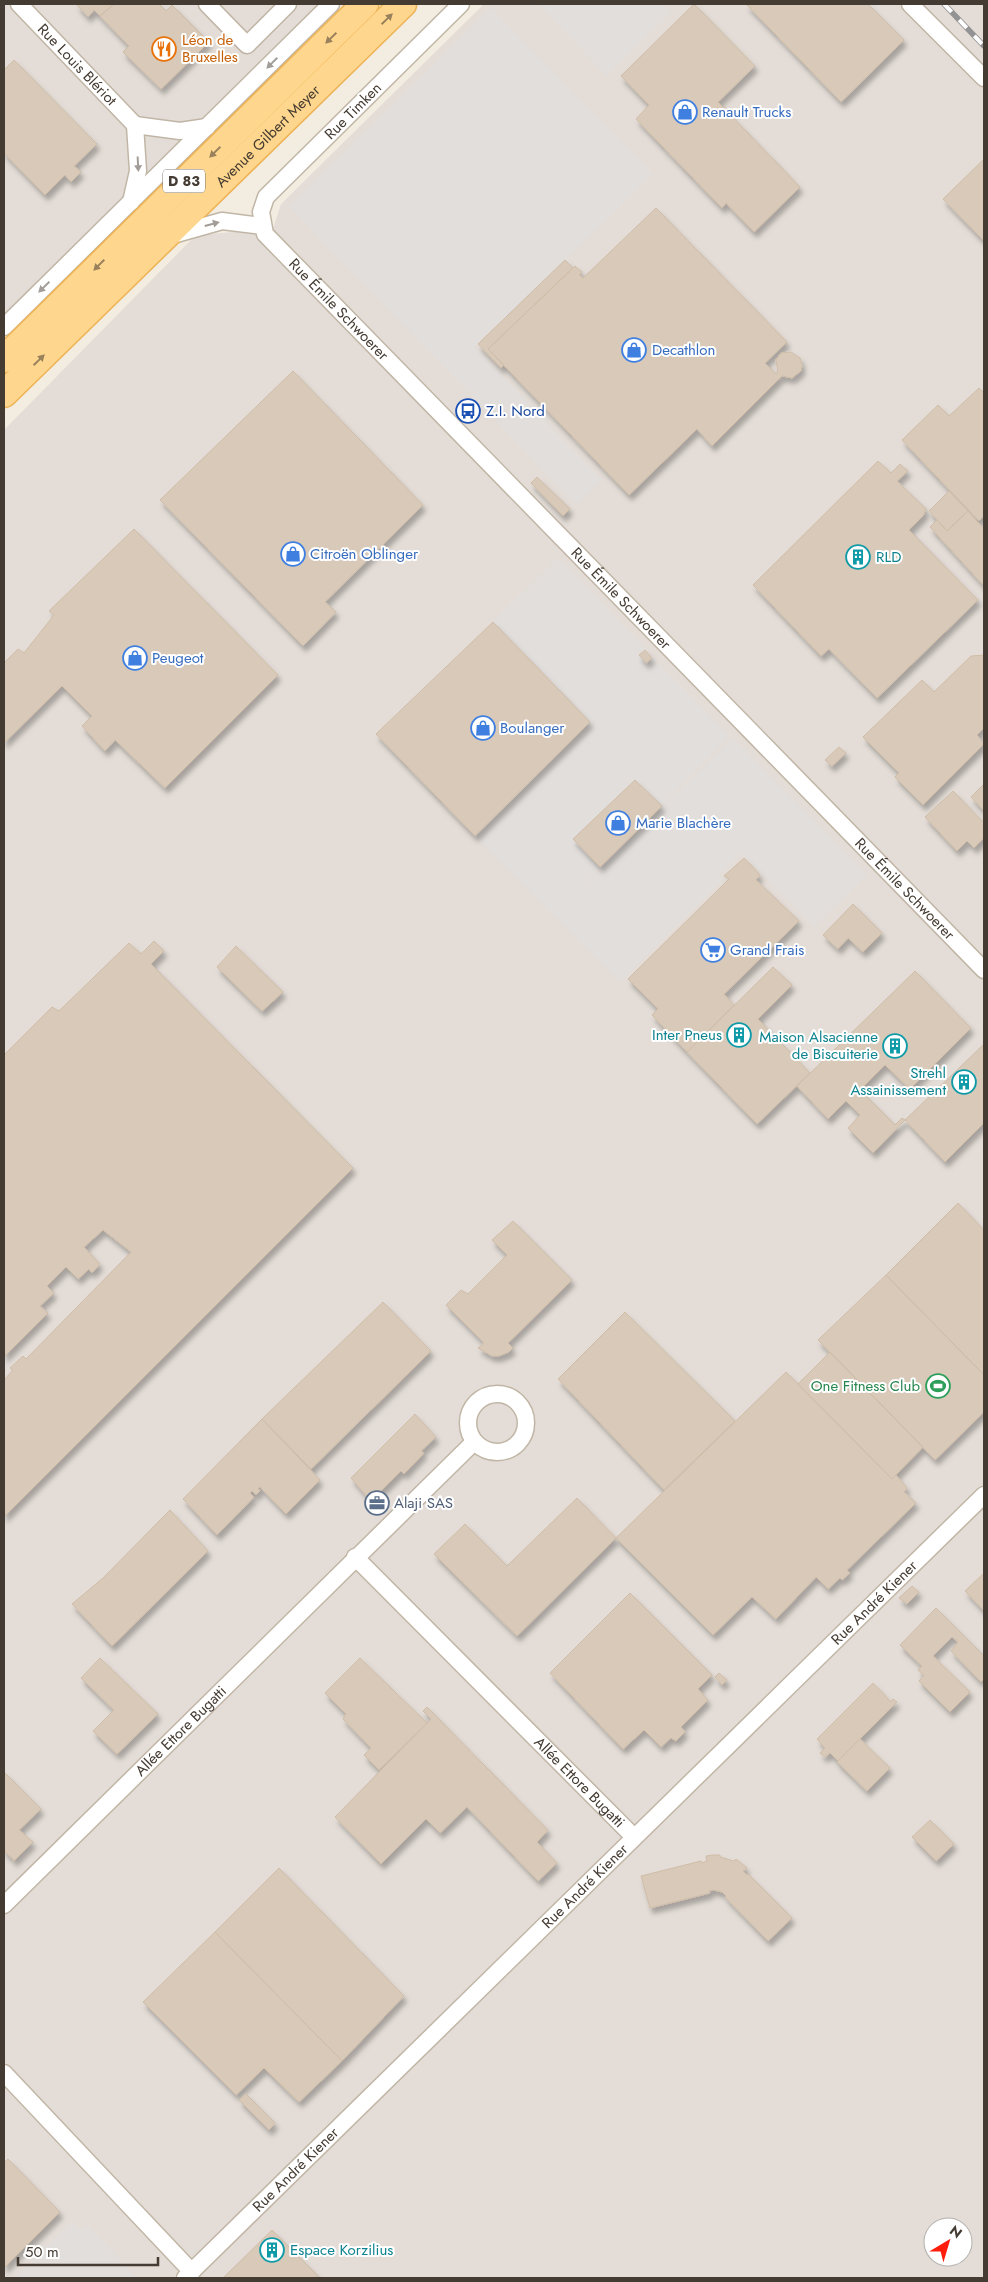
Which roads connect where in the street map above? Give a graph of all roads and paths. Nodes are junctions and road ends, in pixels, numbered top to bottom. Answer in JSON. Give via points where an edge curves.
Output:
{"nodes":[{"id":1,"x":19,"y":4,"type":"edge"},
{"id":2,"x":207,"y":4,"type":"edge"},
{"id":3,"x":288,"y":4,"type":"edge"},
{"id":4,"x":331,"y":4,"type":"edge"},
{"id":5,"x":366,"y":4,"type":"edge"},
{"id":6,"x":403,"y":4,"type":"edge"},
{"id":7,"x":461,"y":4,"type":"edge"},
{"id":8,"x":910,"y":4,"type":"edge"},
{"id":9,"x":317,"y":12,"type":"edge"},
{"id":10,"x":984,"y":78,"type":"edge"},
{"id":11,"x":135,"y":125,"type":"junction"},
{"id":12,"x":207,"y":127,"type":"junction"},
{"id":13,"x":131,"y":202,"type":"junction"},
{"id":14,"x":262,"y":226,"type":"junction"},
{"id":15,"x":164,"y":237,"type":"junction"},
{"id":16,"x":4,"y":327,"type":"edge"},
{"id":17,"x":4,"y":359,"type":"edge"},
{"id":18,"x":4,"y":394,"type":"edge"},
{"id":19,"x":984,"y":970,"type":"edge"},
{"id":20,"x":474,"y":1442,"type":"dead end"},
{"id":21,"x":984,"y":1495,"type":"edge"},
{"id":22,"x":356,"y":1557,"type":"junction"},
{"id":23,"x":634,"y":1837,"type":"junction"},
{"id":24,"x":4,"y":1905,"type":"edge"},
{"id":25,"x":4,"y":2073,"type":"edge"},
{"id":26,"x":189,"y":2275,"type":"edge"}],
"edges":[{"from":1,"to":11,"type":"street","name":"Rue Louis Blériot"},
{"from":2,"to":3,"type":"street","via":[[246,45]]},
{"from":4,"to":9,"type":"street"},
{"from":5,"to":17,"type":"main road","name":"Avenue Gilbert Meyer","number":"D 83","one_way":true},
{"from":15,"to":6,"type":"main road","name":"Avenue Gilbert Meyer","number":"D 83","one_way":true},
{"from":7,"to":14,"type":"street","name":"Rue Timken","via":[[266,197],[261,212]]},
{"from":8,"to":10,"type":"street"},
{"from":9,"to":12,"type":"street","one_way":true},
{"from":11,"to":12,"type":"street","via":[[180,131]]},
{"from":11,"to":13,"type":"street","one_way":true,"via":[[138,171]]},
{"from":12,"to":13,"type":"street"},
{"from":13,"to":16,"type":"street","one_way":true},
{"from":15,"to":14,"type":"street","one_way":true,"via":[[222,221]]},
{"from":14,"to":19,"type":"street","name":"Rue Émile Schwoerer","via":[[265,234]]},
{"from":18,"to":15,"type":"main road","name":"Avenue Gilbert Meyer","number":"D 83","one_way":true},
{"from":20,"to":22,"type":"street","name":"Allée Ettore Bugatti"},
{"from":21,"to":23,"type":"street","name":"Rue André Kiener"},
{"from":22,"to":23,"type":"street","name":"Allée Ettore Bugatti"},
{"from":22,"to":24,"type":"street","name":"Allée Ettore Bugatti"},
{"from":23,"to":26,"type":"street","name":"Rue André Kiener"},
{"from":25,"to":26,"type":"street"}]}
